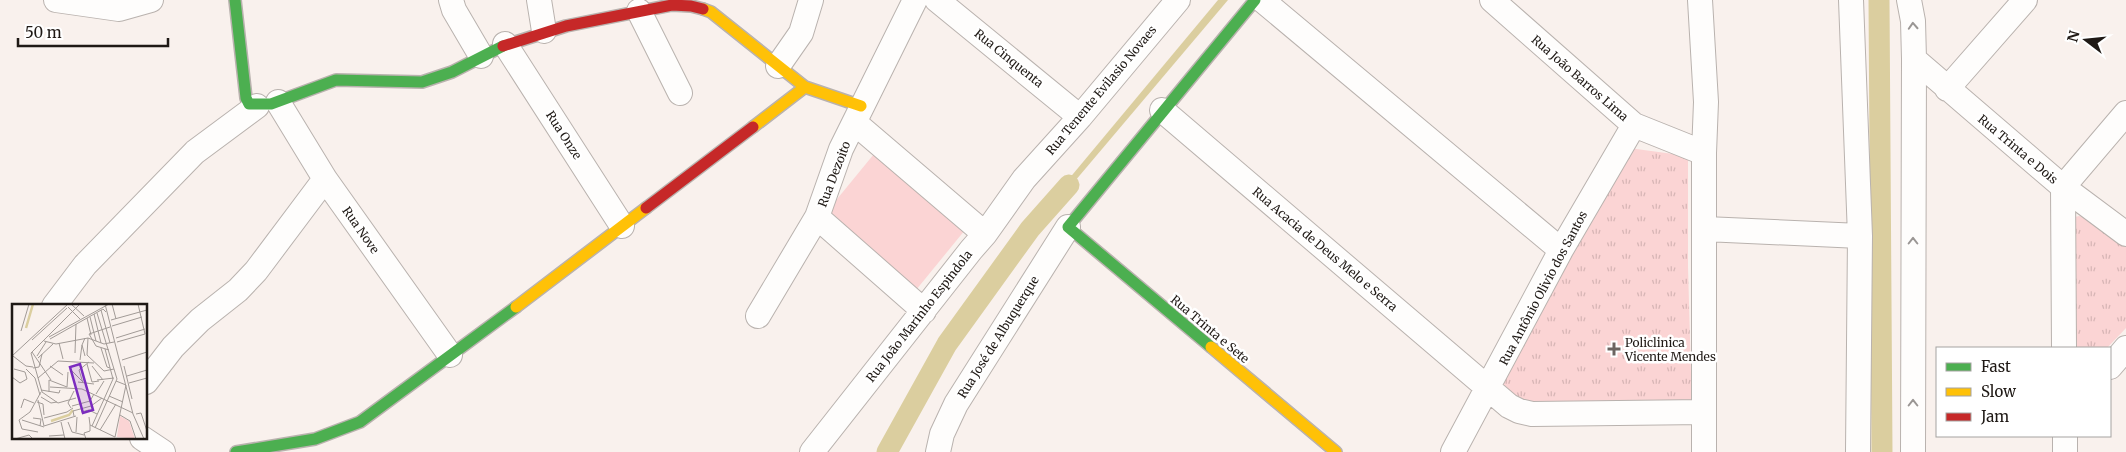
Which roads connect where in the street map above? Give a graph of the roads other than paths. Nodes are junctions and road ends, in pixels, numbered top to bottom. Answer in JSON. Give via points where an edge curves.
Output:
{"nodes":[{"id":1,"x":56,"y":0,"type":"edge"},
{"id":2,"x":151,"y":0,"type":"edge"},
{"id":3,"x":235,"y":0,"type":"edge"},
{"id":4,"x":451,"y":0,"type":"edge"},
{"id":5,"x":539,"y":0,"type":"edge"},
{"id":6,"x":811,"y":0,"type":"edge"},
{"id":7,"x":915,"y":0,"type":"edge"},
{"id":8,"x":937,"y":0,"type":"edge"},
{"id":9,"x":1254,"y":0,"type":"edge"},
{"id":10,"x":1262,"y":0,"type":"edge"},
{"id":11,"x":1492,"y":0,"type":"edge"},
{"id":12,"x":1700,"y":0,"type":"edge"},
{"id":13,"x":1851,"y":0,"type":"edge"},
{"id":14,"x":1909,"y":0,"type":"edge"},
{"id":15,"x":2025,"y":0,"type":"edge"},
{"id":16,"x":1173,"y":2,"type":"edge"},
{"id":17,"x":698,"y":4,"type":"edge"},
{"id":18,"x":639,"y":11,"type":"junction"},
{"id":19,"x":544,"y":31,"type":"junction"},
{"id":20,"x":505,"y":44,"type":"junction"},
{"id":21,"x":481,"y":56,"type":"junction"},
{"id":22,"x":1914,"y":59,"type":"junction"},
{"id":23,"x":778,"y":66,"type":"junction"},
{"id":24,"x":804,"y":87,"type":"junction"},
{"id":25,"x":1947,"y":90,"type":"junction"},
{"id":26,"x":680,"y":93,"type":"dead end"},
{"id":27,"x":262,"y":104,"type":"junction"},
{"id":28,"x":1162,"y":110,"type":"junction"},
{"id":29,"x":2126,"y":113,"type":"edge"},
{"id":30,"x":858,"y":114,"type":"junction"},
{"id":31,"x":1080,"y":117,"type":"junction"},
{"id":32,"x":1634,"y":125,"type":"junction"},
{"id":33,"x":1704,"y":152,"type":"junction"},
{"id":34,"x":325,"y":179,"type":"junction"},
{"id":35,"x":1024,"y":180,"type":"joint"},
{"id":36,"x":2063,"y":187,"type":"junction"},
{"id":37,"x":817,"y":217,"type":"junction"},
{"id":38,"x":622,"y":226,"type":"junction"},
{"id":39,"x":1068,"y":227,"type":"junction"},
{"id":40,"x":1705,"y":229,"type":"junction"},
{"id":41,"x":985,"y":234,"type":"junction"},
{"id":42,"x":2126,"y":234,"type":"edge"},
{"id":43,"x":1860,"y":236,"type":"junction"},
{"id":44,"x":1561,"y":250,"type":"junction"},
{"id":45,"x":56,"y":304,"type":"edge"},
{"id":46,"x":924,"y":311,"type":"junction"},
{"id":47,"x":758,"y":316,"type":"dead end"},
{"id":48,"x":2064,"y":347,"type":"edge"},
{"id":49,"x":2126,"y":348,"type":"edge"},
{"id":50,"x":450,"y":355,"type":"junction"},
{"id":51,"x":2111,"y":366,"type":"edge"},
{"id":52,"x":148,"y":380,"type":"edge"},
{"id":53,"x":1489,"y":388,"type":"junction"},
{"id":54,"x":1704,"y":412,"type":"junction"},
{"id":55,"x":2065,"y":437,"type":"edge"},
{"id":56,"x":145,"y":440,"type":"edge"},
{"id":57,"x":163,"y":452,"type":"edge"},
{"id":58,"x":236,"y":452,"type":"edge"},
{"id":59,"x":812,"y":452,"type":"edge"},
{"id":60,"x":938,"y":452,"type":"edge"},
{"id":61,"x":1336,"y":452,"type":"edge"},
{"id":62,"x":1454,"y":452,"type":"edge"},
{"id":63,"x":1704,"y":452,"type":"edge"},
{"id":64,"x":1858,"y":452,"type":"edge"},
{"id":65,"x":1913,"y":452,"type":"edge"},
{"id":66,"x":2065,"y":452,"type":"edge"}],
"edges":[{"from":1,"to":2,"type":"street","via":[[119,9]]},
{"from":3,"to":27,"type":"street","name":"Rua Nove","via":[[246,98]]},
{"from":4,"to":21,"type":"street"},
{"from":5,"to":19,"type":"street"},
{"from":6,"to":23,"type":"street","via":[[801,33]]},
{"from":7,"to":30,"type":"street","name":"Rua Dezoito"},
{"from":8,"to":31,"type":"street","name":"Rua Cinquenta"},
{"from":9,"to":28,"type":"street"},
{"from":10,"to":44,"type":"street"},
{"from":11,"to":32,"type":"street","name":"Rua João Barros Lima"},
{"from":12,"to":33,"type":"street","via":[[1706,102]]},
{"from":13,"to":43,"type":"street"},
{"from":22,"to":14,"type":"street","one_way":true},
{"from":15,"to":25,"type":"street"},
{"from":16,"to":31,"type":"street","name":"Rua Tenente Evilasio Novaes"},
{"from":17,"to":18,"type":"street"},
{"from":17,"to":23,"type":"street"},
{"from":18,"to":19,"type":"street"},
{"from":18,"to":26,"type":"street"},
{"from":19,"to":20,"type":"street"},
{"from":20,"to":21,"type":"street"},
{"from":20,"to":38,"type":"street","name":"Rua Onze"},
{"from":21,"to":27,"type":"street","via":[[433,80],[334,80]]},
{"from":22,"to":25,"type":"street","name":"Rua Trinta e Dois"},
{"from":65,"to":22,"type":"street","one_way":true},
{"from":23,"to":24,"type":"street"},
{"from":24,"to":30,"type":"street"},
{"from":24,"to":38,"type":"street"},
{"from":25,"to":36,"type":"street","name":"Rua Trinta e Dois"},
{"from":27,"to":34,"type":"street","name":"Rua Nove"},
{"from":27,"to":45,"type":"street","via":[[195,152],[85,265]]},
{"from":28,"to":39,"type":"street"},
{"from":28,"to":53,"type":"street","name":"Rua Acacia de Deus Melo e Serra"},
{"from":29,"to":36,"type":"street"},
{"from":30,"to":37,"type":"street","name":"Rua Dezoito","via":[[840,150]]},
{"from":30,"to":41,"type":"street"},
{"from":31,"to":35,"type":"street","name":"Rua Tenente Evilasio Novaes"},
{"from":32,"to":33,"type":"street","name":"Rua João Barros Lima"},
{"from":32,"to":44,"type":"street","name":"Rua Antônio Olivio dos Santos"},
{"from":33,"to":40,"type":"street"},
{"from":34,"to":50,"type":"street","name":"Rua Nove"},
{"from":34,"to":52,"type":"street","via":[[256,271],[200,320]]},
{"from":35,"to":41,"type":"street","name":"Rua João Marinho Espindola"},
{"from":36,"to":42,"type":"street","name":"Rua Trinta e Dois"},
{"from":36,"to":48,"type":"street"},
{"from":37,"to":46,"type":"street"},
{"from":37,"to":47,"type":"street","name":"Rua Dezoito"},
{"from":38,"to":50,"type":"street"},
{"from":39,"to":60,"type":"street","name":"Rua José de Albuquerque","via":[[956,404],[942,434]]},
{"from":39,"to":61,"type":"street","name":"Rua Trinta e Sete"},
{"from":40,"to":43,"type":"street"},
{"from":40,"to":54,"type":"street"},
{"from":41,"to":46,"type":"street","name":"Rua João Marinho Espindola"},
{"from":43,"to":64,"type":"street"},
{"from":44,"to":53,"type":"street","name":"Rua Antônio Olivio dos Santos"},
{"from":46,"to":59,"type":"street","name":"Rua João Marinho Espindola"},
{"from":49,"to":51,"type":"street"},
{"from":50,"to":58,"type":"street","via":[[342,432]]},
{"from":53,"to":54,"type":"street","name":"Rua Acacia de Deus Melo e Serra","via":[[1509,406],[1532,414]]},
{"from":53,"to":62,"type":"street","name":"Rua Antônio Olivio dos Santos"},
{"from":54,"to":63,"type":"street"},
{"from":55,"to":66,"type":"street"},
{"from":56,"to":57,"type":"street"}]}
